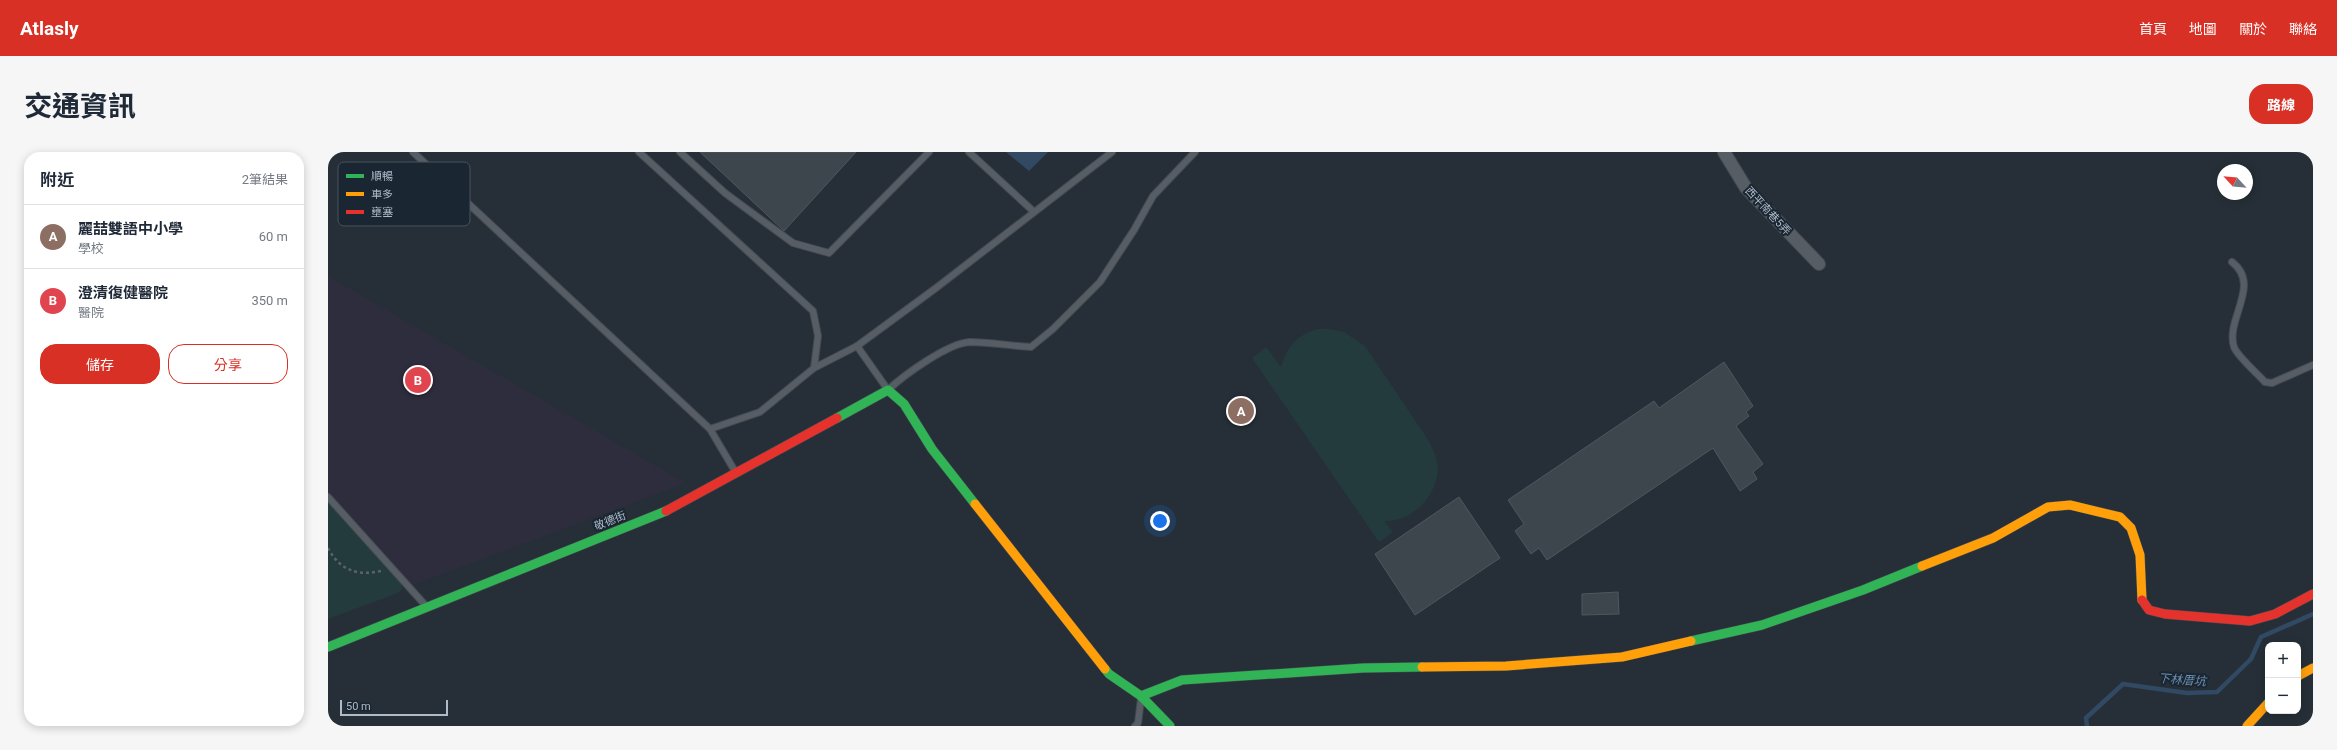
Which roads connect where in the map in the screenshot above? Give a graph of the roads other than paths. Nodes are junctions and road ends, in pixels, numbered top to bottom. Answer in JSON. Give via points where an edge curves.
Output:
{"nodes":[{"id":1,"x":413,"y":152,"type":"edge"},
{"id":2,"x":639,"y":152,"type":"edge"},
{"id":3,"x":680,"y":152,"type":"edge"},
{"id":4,"x":930,"y":152,"type":"edge"},
{"id":5,"x":969,"y":152,"type":"edge"},
{"id":6,"x":1112,"y":152,"type":"edge"},
{"id":7,"x":1195,"y":152,"type":"edge"},
{"id":8,"x":1724,"y":152,"type":"edge"},
{"id":9,"x":424,"y":162,"type":"edge"},
{"id":10,"x":470,"y":205,"type":"edge"},
{"id":11,"x":1033,"y":211,"type":"junction"},
{"id":12,"x":2232,"y":262,"type":"dead end"},
{"id":13,"x":1819,"y":264,"type":"dead end"},
{"id":14,"x":857,"y":346,"type":"junction"},
{"id":15,"x":2313,"y":365,"type":"edge"},
{"id":16,"x":814,"y":368,"type":"junction"},
{"id":17,"x":888,"y":390,"type":"junction"},
{"id":18,"x":710,"y":429,"type":"junction"},
{"id":19,"x":737,"y":474,"type":"junction"},
{"id":20,"x":328,"y":497,"type":"edge"},
{"id":21,"x":2313,"y":594,"type":"edge"},
{"id":22,"x":427,"y":607,"type":"junction"},
{"id":23,"x":328,"y":646,"type":"edge"},
{"id":24,"x":2313,"y":668,"type":"edge"},
{"id":25,"x":2301,"y":674,"type":"edge"},
{"id":26,"x":1141,"y":696,"type":"junction"},
{"id":27,"x":2265,"y":706,"type":"edge"},
{"id":28,"x":1135,"y":726,"type":"edge"},
{"id":29,"x":1170,"y":726,"type":"edge"},
{"id":30,"x":2246,"y":726,"type":"edge"}],
"edges":[{"from":1,"to":9,"type":"lane"},
{"from":2,"to":16,"type":"lane","via":[[813,311],[818,336]]},
{"from":3,"to":4,"type":"lane","via":[[725,193],[793,243],[829,253]]},
{"from":5,"to":11,"type":"lane"},
{"from":6,"to":11,"type":"lane"},
{"from":7,"to":17,"type":"lane","via":[[1153,196],[1100,282],[1053,329],[1031,346],[968,342],[908,372]]},
{"from":8,"to":13,"type":"street","name":"西平南巷5弄","via":[[1746,188]]},
{"from":10,"to":18,"type":"lane"},
{"from":11,"to":14,"type":"lane","via":[[936,288]]},
{"from":12,"to":15,"type":"lane","via":[[2244,279],[2244,296],[2233,335],[2234,348],[2265,382],[2272,383]]},
{"from":14,"to":16,"type":"lane"},
{"from":14,"to":17,"type":"lane"},
{"from":16,"to":18,"type":"lane","via":[[760,412]]},
{"from":17,"to":19,"type":"street","name":"敬德街"},
{"from":17,"to":26,"type":"street","via":[[904,404],[932,449],[1109,674]]},
{"from":18,"to":19,"type":"lane"},
{"from":19,"to":22,"type":"street","name":"敬德街","via":[[678,506]]},
{"from":20,"to":22,"type":"lane"},
{"from":21,"to":26,"type":"street","via":[[2275,614],[2250,622],[2165,614],[2149,610],[2140,598],[2140,555],[2131,528],[2120,517],[2070,505],[2048,507],[1993,538],[1863,590],[1762,625],[1622,657],[1506,666],[1363,668],[1182,680]]},
{"from":22,"to":23,"type":"street","name":"敬德街"},
{"from":24,"to":25,"type":"street"},
{"from":26,"to":28,"type":"lane","via":[[1138,723]]},
{"from":26,"to":29,"type":"street"},
{"from":27,"to":30,"type":"street"}]}
